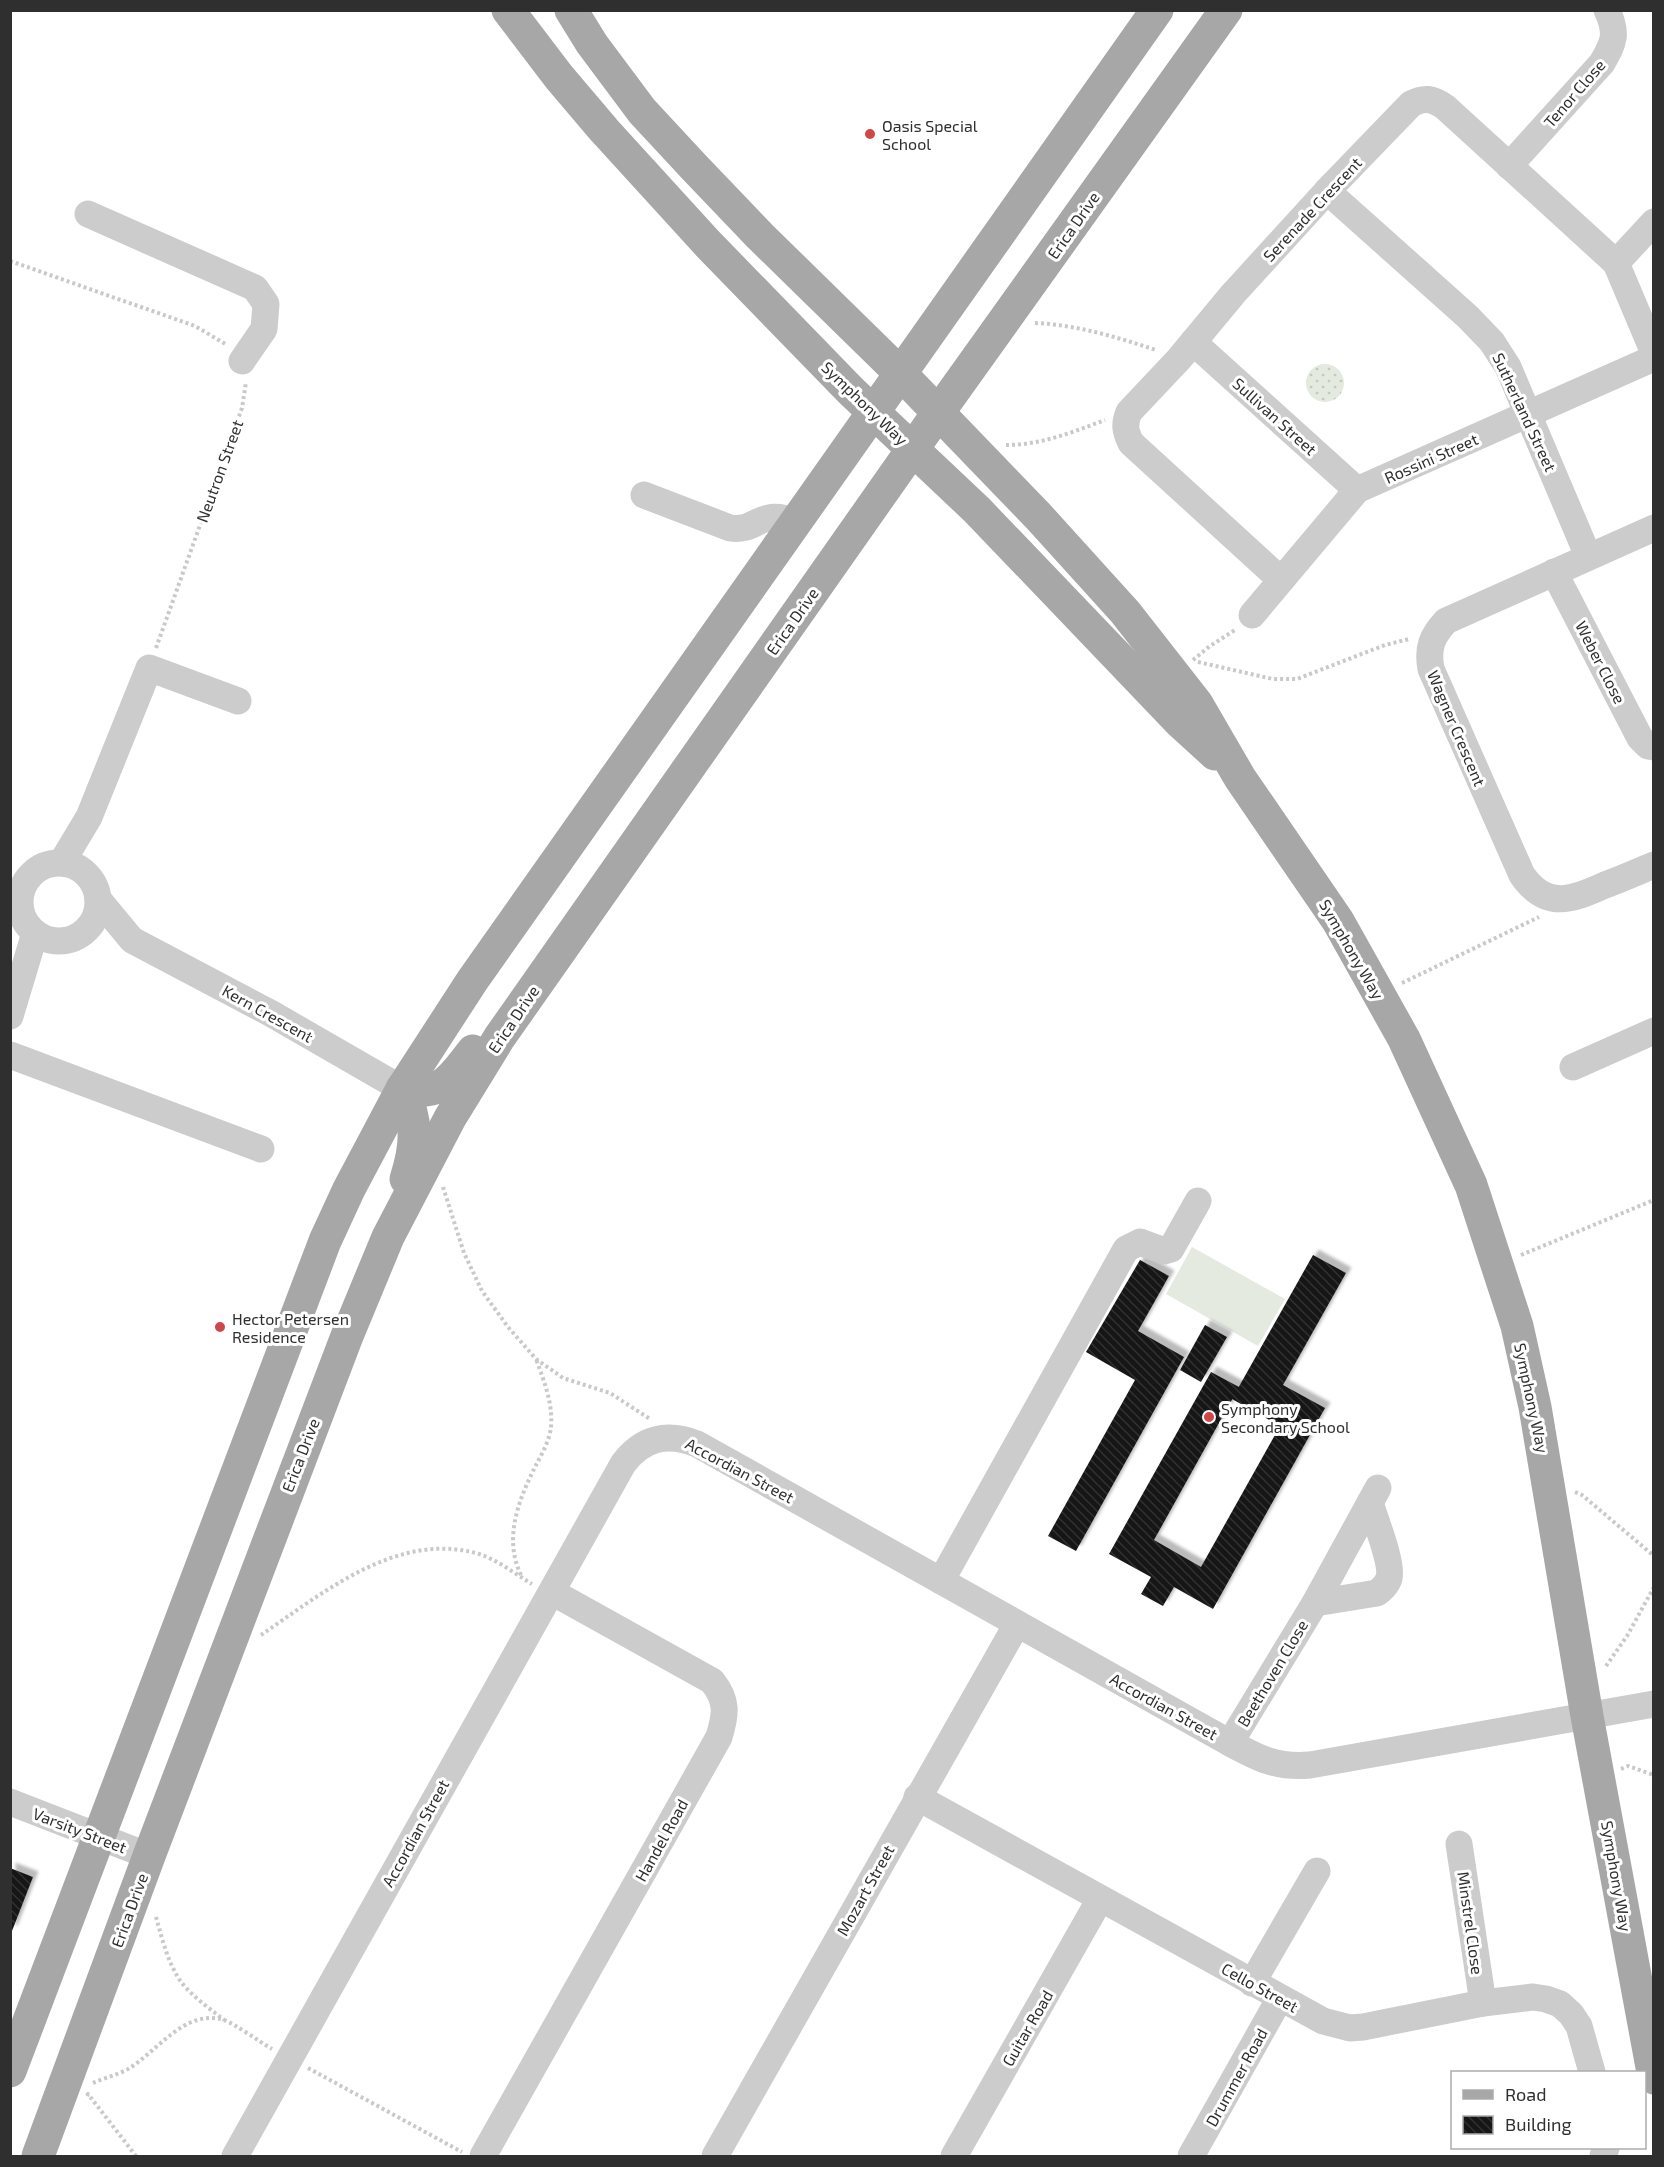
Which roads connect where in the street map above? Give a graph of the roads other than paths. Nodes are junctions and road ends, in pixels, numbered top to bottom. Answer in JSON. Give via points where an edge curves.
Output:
{"nodes":[{"id":1,"x":508,"y":10,"type":"edge"},
{"id":2,"x":572,"y":10,"type":"edge"},
{"id":3,"x":1158,"y":10,"type":"edge"},
{"id":4,"x":1226,"y":10,"type":"edge"},
{"id":5,"x":1607,"y":10,"type":"edge"},
{"id":6,"x":1509,"y":166,"type":"junction"},
{"id":7,"x":1328,"y":191,"type":"junction"},
{"id":8,"x":88,"y":214,"type":"dead end"},
{"id":9,"x":1653,"y":222,"type":"edge"},
{"id":10,"x":1616,"y":263,"type":"junction"},
{"id":11,"x":1186,"y":350,"type":"junction"},
{"id":12,"x":1653,"y":353,"type":"edge"},
{"id":13,"x":1653,"y":358,"type":"edge"},
{"id":14,"x":242,"y":361,"type":"road end"},
{"id":15,"x":901,"y":375,"type":"junction"},
{"id":16,"x":874,"y":412,"type":"junction"},
{"id":17,"x":938,"y":413,"type":"junction"},
{"id":18,"x":1528,"y":415,"type":"junction"},
{"id":19,"x":913,"y":449,"type":"junction"},
{"id":20,"x":1357,"y":490,"type":"junction"},
{"id":21,"x":644,"y":495,"type":"dead end"},
{"id":22,"x":796,"y":522,"type":"junction"},
{"id":23,"x":1653,"y":528,"type":"edge"},
{"id":24,"x":1588,"y":556,"type":"junction"},
{"id":25,"x":1554,"y":572,"type":"junction"},
{"id":26,"x":1281,"y":580,"type":"junction"},
{"id":27,"x":1251,"y":615,"type":"road end"},
{"id":28,"x":238,"y":701,"type":"dead end"},
{"id":29,"x":1653,"y":747,"type":"edge"},
{"id":30,"x":1240,"y":778,"type":"junction"},
{"id":31,"x":89,"y":817,"type":"junction"},
{"id":32,"x":62,"y":862,"type":"junction"},
{"id":33,"x":1653,"y":865,"type":"edge"},
{"id":34,"x":607,"y":885,"type":"junction"},
{"id":35,"x":17,"y":886,"type":"edge"},
{"id":36,"x":95,"y":889,"type":"junction"},
{"id":37,"x":58,"y":937,"type":"junction"},
{"id":38,"x":132,"y":940,"type":"junction"},
{"id":39,"x":10,"y":1016,"type":"edge"},
{"id":40,"x":1653,"y":1031,"type":"edge"},
{"id":41,"x":10,"y":1055,"type":"edge"},
{"id":42,"x":1573,"y":1067,"type":"dead end"},
{"id":43,"x":402,"y":1089,"type":"junction"},
{"id":44,"x":261,"y":1149,"type":"dead end"},
{"id":45,"x":1198,"y":1202,"type":"dead end"},
{"id":46,"x":388,"y":1238,"type":"junction"},
{"id":47,"x":941,"y":1581,"type":"junction"},
{"id":48,"x":545,"y":1590,"type":"junction"},
{"id":49,"x":1315,"y":1603,"type":"junction"},
{"id":50,"x":1017,"y":1624,"type":"junction"},
{"id":51,"x":1653,"y":1704,"type":"edge"},
{"id":52,"x":1587,"y":1716,"type":"junction"},
{"id":53,"x":1230,"y":1743,"type":"junction"},
{"id":54,"x":10,"y":1789,"type":"edge"},
{"id":55,"x":917,"y":1797,"type":"junction"},
{"id":56,"x":21,"y":1806,"type":"edge"},
{"id":57,"x":98,"y":1837,"type":"junction"},
{"id":58,"x":1459,"y":1844,"type":"dead end"},
{"id":59,"x":149,"y":1856,"type":"junction"},
{"id":60,"x":1317,"y":1871,"type":"dead end"},
{"id":61,"x":1100,"y":1899,"type":"junction"},
{"id":62,"x":1252,"y":1983,"type":"junction"},
{"id":63,"x":1280,"y":1998,"type":"junction"},
{"id":64,"x":1482,"y":2003,"type":"junction"},
{"id":65,"x":10,"y":2071,"type":"edge"},
{"id":66,"x":1591,"y":2071,"type":"edge"},
{"id":67,"x":1653,"y":2078,"type":"edge"},
{"id":68,"x":476,"y":2156,"type":"edge"},
{"id":69,"x":39,"y":2157,"type":"edge"},
{"id":70,"x":235,"y":2157,"type":"edge"},
{"id":71,"x":715,"y":2157,"type":"edge"},
{"id":72,"x":954,"y":2157,"type":"edge"},
{"id":73,"x":1191,"y":2157,"type":"edge"}],
"edges":[{"from":1,"to":16,"type":"main road","name":"Symphony Way","via":[[604,130],[708,244]]},
{"from":2,"to":15,"type":"main road","name":"Symphony Way","via":[[642,111],[760,236]]},
{"from":3,"to":15,"type":"main road"},
{"from":4,"to":17,"type":"main road","name":"Erica Drive"},
{"from":5,"to":6,"type":"street","name":"Tenor Close","via":[[1614,26],[1613,44],[1602,63]]},
{"from":6,"to":7,"type":"street","name":"Serenade Crescent","via":[[1445,107],[1431,99],[1421,99],[1411,104]]},
{"from":6,"to":10,"type":"street","name":"Serenade Crescent"},
{"from":7,"to":11,"type":"street","name":"Serenade Crescent"},
{"from":7,"to":18,"type":"street","name":"Sutherland Street","via":[[1492,342],[1508,367]]},
{"from":8,"to":14,"type":"street","via":[[255,288],[266,304],[264,329]]},
{"from":9,"to":10,"type":"street"},
{"from":10,"to":12,"type":"street","name":"Serenade Crescent"},
{"from":11,"to":20,"type":"street","name":"Sullivan Street"},
{"from":11,"to":26,"type":"street","name":"Serenade Crescent","via":[[1129,412],[1126,432],[1131,443]]},
{"from":13,"to":18,"type":"street","name":"Rossini Street"},
{"from":15,"to":16,"type":"main road"},
{"from":15,"to":17,"type":"main road","name":"Symphony Way"},
{"from":16,"to":19,"type":"main road","name":"Symphony Way"},
{"from":16,"to":22,"type":"main road"},
{"from":17,"to":19,"type":"main road","name":"Erica Drive"},
{"from":17,"to":30,"type":"main road","name":"Symphony Way","via":[[1125,612],[1197,704]]},
{"from":18,"to":20,"type":"street","name":"Rossini Street"},
{"from":18,"to":24,"type":"street","name":"Sutherland Street"},
{"from":19,"to":30,"type":"main road","name":"Symphony Way","via":[[977,510],[1180,722]]},
{"from":19,"to":34,"type":"main road","name":"Erica Drive"},
{"from":20,"to":26,"type":"street","name":"Rossini Street"},
{"from":21,"to":22,"type":"street","via":[[730,528],[739,529],[774,515]]},
{"from":22,"to":43,"type":"main road","via":[[472,981]]},
{"from":23,"to":24,"type":"street","name":"Wagner Crescent"},
{"from":24,"to":25,"type":"street","name":"Wagner Crescent"},
{"from":25,"to":29,"type":"street","name":"Weber Close","via":[[1640,738]]},
{"from":25,"to":33,"type":"street","name":"Wagner Crescent","via":[[1446,621],[1430,646],[1431,669],[1530,887],[1558,900],[1576,898]]},
{"from":26,"to":27,"type":"street","name":"Rossini Street"},
{"from":28,"to":31,"type":"street","via":[[149,668]]},
{"from":30,"to":52,"type":"main road","name":"Symphony Way","via":[[1338,921],[1404,1039],[1471,1185],[1517,1326],[1535,1407]]},
{"from":31,"to":32,"type":"street"},
{"from":31,"to":36,"type":"street"},
{"from":32,"to":35,"type":"street","via":[[38,868]]},
{"from":32,"to":36,"type":"street","via":[[75,866]]},
{"from":34,"to":43,"type":"main road","via":[[530,971],[453,1076],[429,1091]]},
{"from":34,"to":46,"type":"main road","name":"Erica Drive","via":[[499,1038],[450,1118]]},
{"from":35,"to":37,"type":"street","via":[[21,913],[27,924]]},
{"from":36,"to":37,"type":"street","via":[[98,910],[94,920]]},
{"from":36,"to":38,"type":"street","name":"Kern Crescent"},
{"from":37,"to":38,"type":"street","name":"Kern Crescent"},
{"from":37,"to":39,"type":"street","via":[[20,982]]},
{"from":38,"to":43,"type":"street","name":"Kern Crescent"},
{"from":40,"to":42,"type":"street"},
{"from":41,"to":44,"type":"street"},
{"from":43,"to":46,"type":"main road","via":[[415,1129],[413,1159]]},
{"from":43,"to":57,"type":"main road","via":[[325,1241]]},
{"from":45,"to":47,"type":"street","via":[[1171,1249],[1164,1251],[1140,1242],[1126,1250]]},
{"from":46,"to":59,"type":"main road","name":"Erica Drive","via":[[291,1479]]},
{"from":47,"to":48,"type":"street","name":"Accordian Street","via":[[697,1444],[673,1437],[648,1442],[630,1455]]},
{"from":47,"to":50,"type":"street","name":"Accordian Street"},
{"from":48,"to":68,"type":"street","name":"Handel Road","via":[[712,1681],[721,1692],[724,1720],[718,1737]]},
{"from":48,"to":70,"type":"street","name":"Accordian Street"},
{"from":49,"to":49,"type":"street","name":"Beethoven Close","via":[[1374,1496],[1389,1579],[1377,1593]]},
{"from":49,"to":53,"type":"street","name":"Beethoven Close"},
{"from":50,"to":53,"type":"street","name":"Accordian Street"},
{"from":50,"to":55,"type":"street","name":"Mozart Street"},
{"from":51,"to":52,"type":"street","name":"Accordian Street"},
{"from":52,"to":53,"type":"street","name":"Accordian Street","via":[[1295,1766],[1269,1762]]},
{"from":52,"to":67,"type":"main road","name":"Symphony Way"},
{"from":54,"to":56,"type":"street"},
{"from":55,"to":61,"type":"street","name":"Cello Street"},
{"from":55,"to":71,"type":"street","name":"Mozart Street"},
{"from":56,"to":57,"type":"street","name":"Varsity Street"},
{"from":57,"to":59,"type":"street","name":"Varsity Street"},
{"from":57,"to":65,"type":"main road"},
{"from":58,"to":64,"type":"street","name":"Minstrel Close"},
{"from":59,"to":69,"type":"main road","name":"Erica Drive"},
{"from":60,"to":62,"type":"street"},
{"from":61,"to":62,"type":"street","name":"Cello Street"},
{"from":61,"to":72,"type":"street","name":"Guitar Road"},
{"from":62,"to":63,"type":"street","name":"Cello Street"},
{"from":63,"to":64,"type":"street","name":"Cello Street","via":[[1323,2021],[1350,2028]]},
{"from":63,"to":73,"type":"street","name":"Drummer Road"},
{"from":64,"to":66,"type":"street","name":"Cello Street","via":[[1533,1997],[1560,2004],[1579,2026]]}]}
